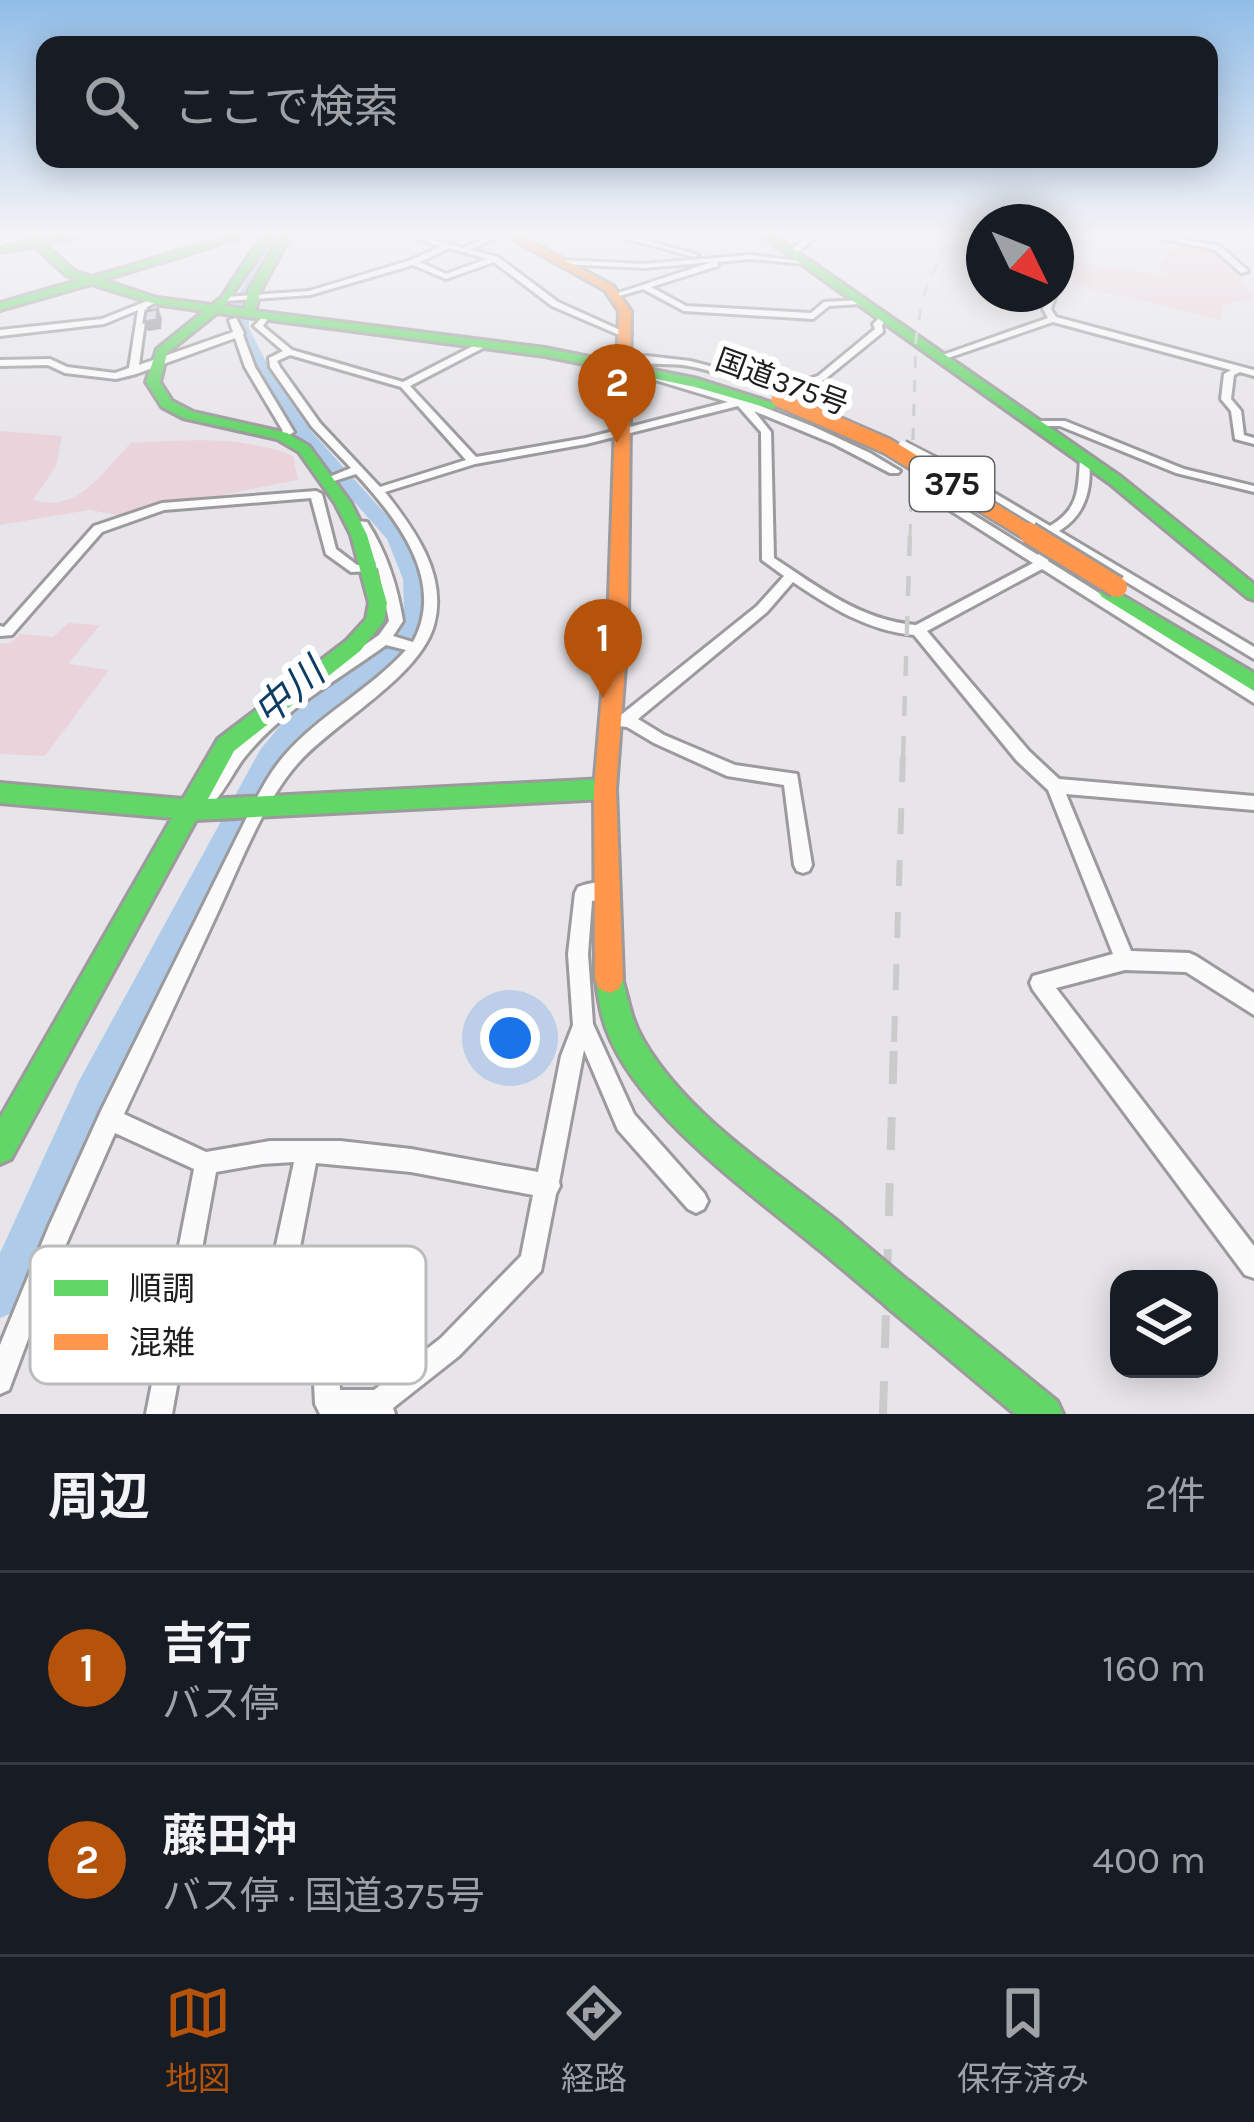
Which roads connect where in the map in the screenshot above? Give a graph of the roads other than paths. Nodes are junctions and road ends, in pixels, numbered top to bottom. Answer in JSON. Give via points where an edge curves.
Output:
{"nodes":[{"id":1,"x":142,"y":302,"type":"edge"},
{"id":2,"x":199,"y":302,"type":"edge"},
{"id":3,"x":242,"y":302,"type":"edge"},
{"id":4,"x":244,"y":302,"type":"edge"},
{"id":5,"x":272,"y":302,"type":"edge"},
{"id":6,"x":552,"y":302,"type":"edge"},
{"id":7,"x":620,"y":302,"type":"edge"},
{"id":8,"x":673,"y":302,"type":"edge"},
{"id":9,"x":861,"y":302,"type":"joint"},
{"id":10,"x":149,"y":305,"type":"junction"},
{"id":11,"x":239,"y":310,"type":"junction"},
{"id":12,"x":1049,"y":312,"type":"edge"},
{"id":13,"x":884,"y":318,"type":"junction"},
{"id":14,"x":1054,"y":319,"type":"junction"},
{"id":15,"x":0,"y":333,"type":"edge"},
{"id":16,"x":627,"y":335,"type":"junction"},
{"id":17,"x":480,"y":346,"type":"junction"},
{"id":18,"x":289,"y":352,"type":"junction"},
{"id":19,"x":942,"y":357,"type":"junction"},
{"id":20,"x":0,"y":363,"type":"edge"},
{"id":21,"x":627,"y":364,"type":"junction"},
{"id":22,"x":145,"y":368,"type":"junction"},
{"id":23,"x":1238,"y":369,"type":"junction"},
{"id":24,"x":1254,"y":369,"type":"edge"},
{"id":25,"x":404,"y":385,"type":"junction"},
{"id":26,"x":742,"y":402,"type":"junction"},
{"id":27,"x":781,"y":402,"type":"junction"},
{"id":28,"x":1036,"y":424,"type":"junction"},
{"id":29,"x":866,"y":427,"type":"junction"},
{"id":30,"x":626,"y":429,"type":"junction"},
{"id":31,"x":282,"y":436,"type":"junction"},
{"id":32,"x":1254,"y":441,"type":"edge"},
{"id":33,"x":844,"y":442,"type":"junction"},
{"id":34,"x":1085,"y":459,"type":"junction"},
{"id":35,"x":473,"y":461,"type":"junction"},
{"id":36,"x":358,"y":469,"type":"junction"},
{"id":37,"x":894,"y":471,"type":"dead end"},
{"id":38,"x":956,"y":477,"type":"junction"},
{"id":39,"x":330,"y":479,"type":"junction"},
{"id":40,"x":1254,"y":489,"type":"edge"},
{"id":41,"x":378,"y":491,"type":"junction"},
{"id":42,"x":355,"y":525,"type":"junction"},
{"id":43,"x":1051,"y":531,"type":"junction"},
{"id":44,"x":1042,"y":564,"type":"junction"},
{"id":45,"x":372,"y":567,"type":"junction"},
{"id":46,"x":792,"y":574,"type":"junction"},
{"id":47,"x":1113,"y":590,"type":"junction"},
{"id":48,"x":1254,"y":594,"type":"edge"},
{"id":49,"x":918,"y":630,"type":"junction"},
{"id":50,"x":0,"y":631,"type":"edge"},
{"id":51,"x":386,"y":640,"type":"junction"},
{"id":52,"x":415,"y":648,"type":"junction"},
{"id":53,"x":1254,"y":654,"type":"edge"},
{"id":54,"x":1254,"y":671,"type":"edge"},
{"id":55,"x":1254,"y":683,"type":"edge"},
{"id":56,"x":1254,"y":698,"type":"edge"},
{"id":57,"x":618,"y":726,"type":"junction"},
{"id":58,"x":1054,"y":786,"type":"junction"},
{"id":59,"x":604,"y":789,"type":"junction"},
{"id":60,"x":0,"y":794,"type":"edge"},
{"id":61,"x":1254,"y":803,"type":"edge"},
{"id":62,"x":260,"y":806,"type":"junction"},
{"id":63,"x":192,"y":810,"type":"junction"},
{"id":64,"x":802,"y":865,"type":"dead end"},
{"id":65,"x":604,"y":891,"type":"junction"},
{"id":66,"x":1125,"y":960,"type":"junction"},
{"id":67,"x":1254,"y":1005,"type":"edge"},
{"id":68,"x":583,"y":1024,"type":"junction"},
{"id":69,"x":109,"y":1119,"type":"junction"},
{"id":70,"x":0,"y":1148,"type":"edge"},
{"id":71,"x":307,"y":1153,"type":"junction"},
{"id":72,"x":206,"y":1163,"type":"junction"},
{"id":73,"x":549,"y":1186,"type":"junction"},
{"id":74,"x":696,"y":1201,"type":"dead end"},
{"id":75,"x":56,"y":1246,"type":"edge"},
{"id":76,"x":190,"y":1246,"type":"edge"},
{"id":77,"x":288,"y":1246,"type":"edge"},
{"id":78,"x":1254,"y":1266,"type":"edge"},
{"id":79,"x":30,"y":1310,"type":"edge"},
{"id":80,"x":426,"y":1368,"type":"edge"},
{"id":81,"x":0,"y":1382,"type":"edge"},
{"id":82,"x":165,"y":1384,"type":"edge"},
{"id":83,"x":327,"y":1384,"type":"edge"},
{"id":84,"x":408,"y":1384,"type":"edge"},
{"id":85,"x":380,"y":1408,"type":"edge"},
{"id":86,"x":159,"y":1414,"type":"edge"},
{"id":87,"x":1044,"y":1414,"type":"edge"}],
"edges":[{"from":1,"to":10,"type":"main road","name":"国道375号","number":"375"},
{"from":2,"to":11,"type":"main road","name":"国道375号","number":"375"},
{"from":3,"to":11,"type":"main road"},
{"from":4,"to":11,"type":"main road"},
{"from":5,"to":11,"type":"street"},
{"from":6,"to":16,"type":"street"},
{"from":7,"to":16,"type":"main road"},
{"from":8,"to":9,"type":"street","via":[[814,316],[827,304]]},
{"from":9,"to":13,"type":"main road"},
{"from":10,"to":11,"type":"main road","name":"国道375号","number":"375"},
{"from":10,"to":15,"type":"street","via":[[104,320]]},
{"from":10,"to":22,"type":"street"},
{"from":11,"to":17,"type":"main road","name":"国道375号","number":"375"},
{"from":11,"to":18,"type":"street"},
{"from":11,"to":21,"type":"main road","name":"国道375号","number":"375"},
{"from":11,"to":22,"type":"street"},
{"from":11,"to":22,"type":"main road"},
{"from":11,"to":31,"type":"street","via":[[250,368],[289,432]]},
{"from":12,"to":14,"type":"street"},
{"from":13,"to":19,"type":"main road"},
{"from":13,"to":27,"type":"street","via":[[880,330]]},
{"from":14,"to":19,"type":"street"},
{"from":14,"to":23,"type":"street"},
{"from":16,"to":21,"type":"main road"},
{"from":17,"to":21,"type":"main road","name":"国道375号","number":"375"},
{"from":17,"to":25,"type":"street"},
{"from":18,"to":25,"type":"street"},
{"from":18,"to":36,"type":"street","via":[[272,360],[275,367]]},
{"from":19,"to":28,"type":"main road"},
{"from":20,"to":22,"type":"street","via":[[50,362],[105,377]]},
{"from":21,"to":26,"type":"street"},
{"from":21,"to":27,"type":"main road","name":"国道375号","number":"375"},
{"from":21,"to":30,"type":"main road"},
{"from":22,"to":31,"type":"main road","via":[[176,409]]},
{"from":23,"to":24,"type":"street"},
{"from":23,"to":32,"type":"street","via":[[1229,374],[1226,398],[1239,436]]},
{"from":25,"to":35,"type":"street"},
{"from":26,"to":27,"type":"street"},
{"from":26,"to":30,"type":"street"},
{"from":26,"to":46,"type":"street","via":[[766,432],[768,560]]},
{"from":27,"to":29,"type":"street"},
{"from":27,"to":33,"type":"street"},
{"from":27,"to":47,"type":"main road","name":"国道375号","number":"375","bridge":true,"via":[[886,446]]},
{"from":28,"to":34,"type":"main road"},
{"from":28,"to":40,"type":"street","via":[[1061,423]]},
{"from":29,"to":33,"type":"street"},
{"from":29,"to":38,"type":"street","bridge":true},
{"from":30,"to":35,"type":"street"},
{"from":30,"to":57,"type":"main road"},
{"from":31,"to":39,"type":"main road"},
{"from":33,"to":37,"type":"street"},
{"from":34,"to":43,"type":"street","via":[[1075,520]]},
{"from":34,"to":48,"type":"main road"},
{"from":35,"to":41,"type":"street"},
{"from":36,"to":39,"type":"street"},
{"from":36,"to":41,"type":"street"},
{"from":38,"to":43,"type":"street"},
{"from":38,"to":44,"type":"street","via":[[927,491]]},
{"from":39,"to":42,"type":"main road"},
{"from":41,"to":52,"type":"street","via":[[413,538],[430,587],[431,613]]},
{"from":42,"to":45,"type":"main road"},
{"from":42,"to":51,"type":"street","via":[[376,544],[392,593],[396,621]]},
{"from":43,"to":44,"type":"street"},
{"from":43,"to":53,"type":"street"},
{"from":44,"to":49,"type":"street"},
{"from":44,"to":56,"type":"street"},
{"from":45,"to":50,"type":"street","via":[[355,569],[330,551],[316,494],[162,507],[98,529],[8,632]]},
{"from":45,"to":63,"type":"main road","via":[[375,621],[226,745]]},
{"from":46,"to":49,"type":"street","via":[[877,624]]},
{"from":46,"to":57,"type":"street","via":[[762,609]]},
{"from":47,"to":54,"type":"main road","name":"国道375号","number":"375"},
{"from":47,"to":55,"type":"main road","name":"国道375号","number":"375"},
{"from":49,"to":58,"type":"street"},
{"from":51,"to":52,"type":"street"},
{"from":51,"to":63,"type":"street","via":[[271,722],[242,748],[215,794]]},
{"from":52,"to":62,"type":"street","via":[[299,746]]},
{"from":57,"to":59,"type":"main road"},
{"from":57,"to":64,"type":"street","via":[[733,771],[791,779]]},
{"from":58,"to":61,"type":"street"},
{"from":58,"to":66,"type":"street"},
{"from":59,"to":62,"type":"main road"},
{"from":59,"to":65,"type":"main road"},
{"from":60,"to":63,"type":"main road"},
{"from":62,"to":63,"type":"main road"},
{"from":62,"to":69,"type":"street"},
{"from":63,"to":70,"type":"main road"},
{"from":65,"to":68,"type":"street","via":[[584,893]]},
{"from":65,"to":87,"type":"main road","bridge":true,"via":[[609,1005],[640,1062],[683,1113]]},
{"from":66,"to":67,"type":"street","via":[[1189,963]]},
{"from":66,"to":78,"type":"street","via":[[1040,983]]},
{"from":68,"to":73,"type":"street"},
{"from":68,"to":74,"type":"street","via":[[626,1122]]},
{"from":69,"to":72,"type":"street"},
{"from":69,"to":75,"type":"street"},
{"from":71,"to":72,"type":"street"},
{"from":71,"to":73,"type":"street"},
{"from":71,"to":77,"type":"street"},
{"from":72,"to":76,"type":"street"},
{"from":73,"to":80,"type":"street","via":[[532,1262]]},
{"from":79,"to":81,"type":"street"},
{"from":82,"to":86,"type":"street"},
{"from":83,"to":85,"type":"street","via":[[328,1404]]},
{"from":84,"to":85,"type":"street"}]}
